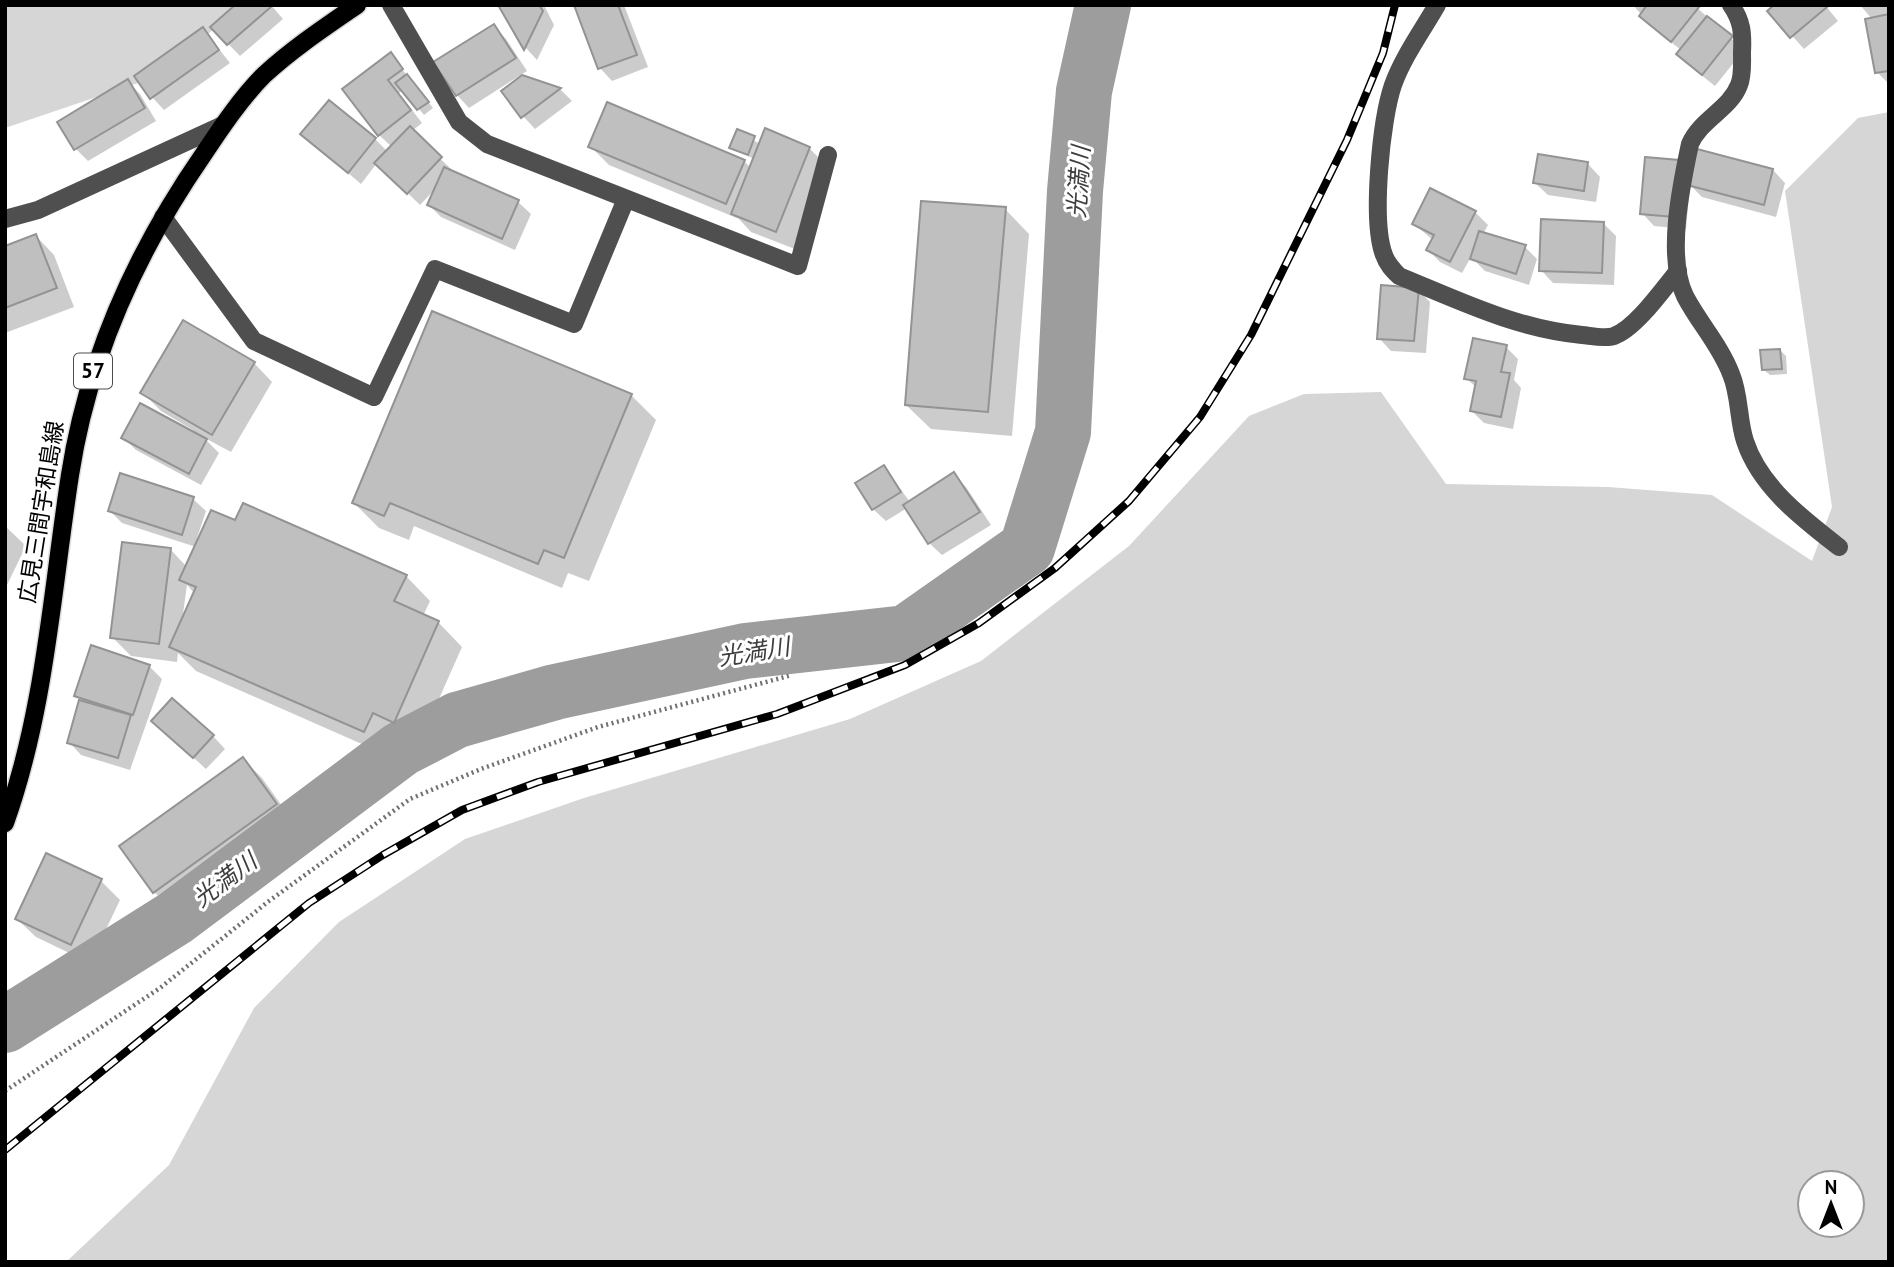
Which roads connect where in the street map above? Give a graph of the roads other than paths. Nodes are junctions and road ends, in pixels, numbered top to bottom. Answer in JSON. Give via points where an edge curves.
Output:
{"nodes":[{"id":1,"x":357,"y":5,"type":"edge"},
{"id":2,"x":391,"y":5,"type":"edge"},
{"id":3,"x":1437,"y":5,"type":"edge"},
{"id":4,"x":1731,"y":5,"type":"edge"},
{"id":5,"x":223,"y":125,"type":"junction"},
{"id":6,"x":828,"y":155,"type":"dead end"},
{"id":7,"x":626,"y":199,"type":"junction"},
{"id":8,"x":163,"y":217,"type":"junction"},
{"id":9,"x":5,"y":219,"type":"edge"},
{"id":10,"x":1678,"y":271,"type":"junction"},
{"id":11,"x":1839,"y":547,"type":"dead end"},
{"id":12,"x":5,"y":823,"type":"edge"}],
"edges":[{"from":1,"to":5,"type":"main road","name":"広見三間宇和島線","number":"57","via":[[264,76]]},
{"from":2,"to":7,"type":"street","via":[[459,122],[487,144]]},
{"from":3,"to":10,"type":"street","via":[[1403,65],[1389,101],[1378,198],[1381,247],[1390,268],[1399,276],[1507,321],[1598,337],[1613,336],[1633,323]]},
{"from":4,"to":10,"type":"street","via":[[1741,19],[1743,35],[1740,84],[1697,130],[1690,144],[1676,248]]},
{"from":5,"to":8,"type":"main road","name":"広見三間宇和島線","number":"57"},
{"from":5,"to":9,"type":"street","via":[[38,210]]},
{"from":6,"to":7,"type":"street","via":[[798,266]]},
{"from":7,"to":8,"type":"street","via":[[574,324],[435,269],[374,397],[254,341]]},
{"from":8,"to":12,"type":"main road","name":"広見三間宇和島線","number":"57","via":[[108,327],[88,389],[70,474],[36,710]]},
{"from":10,"to":11,"type":"street","via":[[1685,295],[1733,378],[1741,429],[1752,458],[1782,498]]}]}
